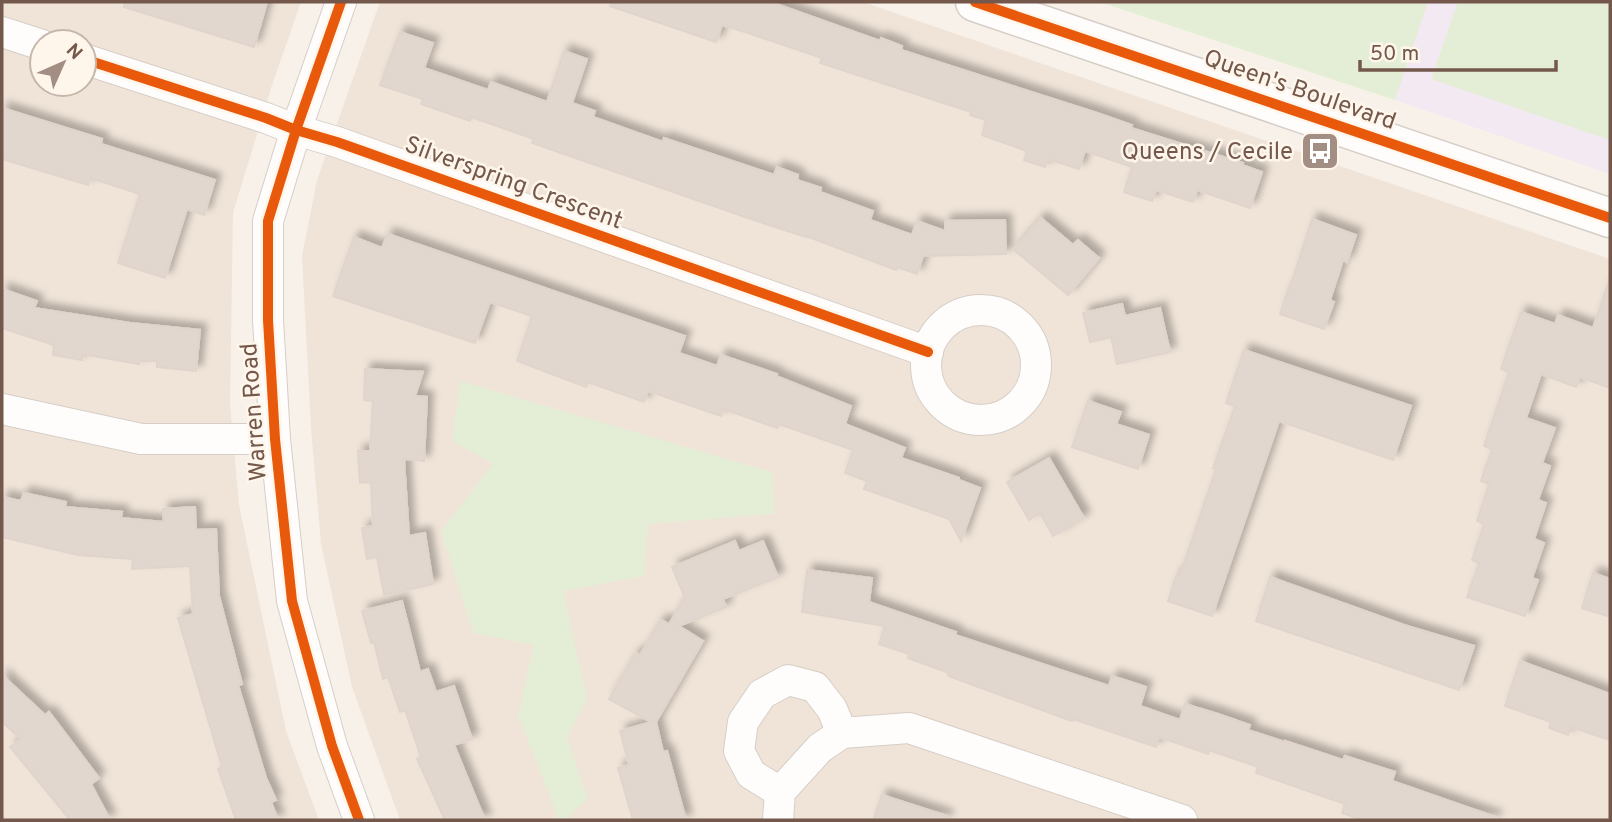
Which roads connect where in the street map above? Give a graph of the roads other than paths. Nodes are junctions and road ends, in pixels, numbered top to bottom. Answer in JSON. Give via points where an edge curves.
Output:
{"nodes":[{"id":1,"x":341,"y":2,"type":"edge"},
{"id":2,"x":975,"y":2,"type":"edge"},
{"id":3,"x":2,"y":32,"type":"edge"},
{"id":4,"x":28,"y":40,"type":"edge"},
{"id":5,"x":98,"y":64,"type":"edge"},
{"id":6,"x":296,"y":130,"type":"junction"},
{"id":7,"x":1610,"y":218,"type":"edge"},
{"id":8,"x":928,"y":352,"type":"dead end"},
{"id":9,"x":2,"y":409,"type":"edge"},
{"id":10,"x":275,"y":439,"type":"junction"},
{"id":11,"x":842,"y":733,"type":"junction"},
{"id":12,"x":779,"y":806,"type":"edge"},
{"id":13,"x":359,"y":820,"type":"edge"},
{"id":14,"x":1182,"y":820,"type":"edge"}],
"edges":[{"from":1,"to":6,"type":"street","name":"Warren Road"},
{"from":2,"to":7,"type":"street","name":"Queen's Boulevard"},
{"from":3,"to":4,"type":"street"},
{"from":5,"to":6,"type":"street","name":"Silverspring Crescent"},
{"from":6,"to":8,"type":"street","name":"Silverspring Crescent"},
{"from":6,"to":10,"type":"street","name":"Warren Road","via":[[268,221]]},
{"from":9,"to":10,"type":"street","via":[[141,439]]},
{"from":10,"to":13,"type":"street","name":"Warren Road","via":[[292,601],[332,746]]},
{"from":11,"to":12,"type":"street","via":[[820,748]]},
{"from":11,"to":12,"type":"street","via":[[816,687],[788,680],[762,694],[743,722],[739,751],[751,774]]},
{"from":11,"to":14,"type":"street","via":[[909,728]]}]}
